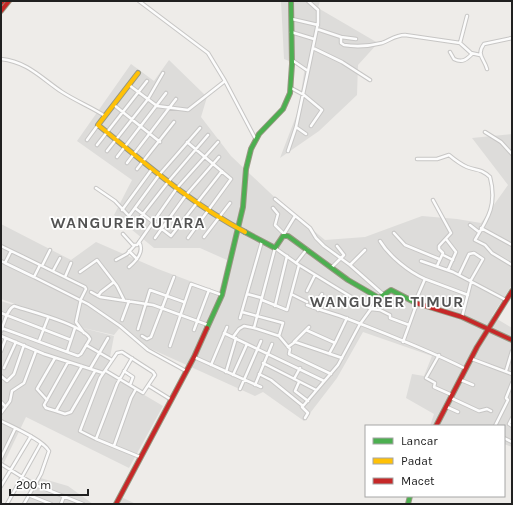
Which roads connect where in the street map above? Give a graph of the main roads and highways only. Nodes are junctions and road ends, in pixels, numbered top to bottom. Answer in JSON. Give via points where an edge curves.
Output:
{"nodes":[{"id":1,"x":3,"y":1,"type":"edge"},
{"id":2,"x":10,"y":1,"type":"edge"},
{"id":3,"x":291,"y":1,"type":"edge"},
{"id":4,"x":1,"y":3,"type":"edge"},
{"id":5,"x":1,"y":11,"type":"edge"},
{"id":6,"x":138,"y":73,"type":"dead end"},
{"id":7,"x":237,"y":229,"type":"junction"},
{"id":8,"x":512,"y":291,"type":"edge"},
{"id":9,"x":487,"y":330,"type":"junction"},
{"id":10,"x":512,"y":340,"type":"edge"},
{"id":11,"x":437,"y":425,"type":"edge"},
{"id":12,"x":116,"y":504,"type":"edge"}],
"edges":[{"from":1,"to":4,"type":"main road"},
{"from":2,"to":5,"type":"main road"},
{"from":3,"to":7,"type":"main road","via":[[291,88],[283,109],[255,138],[247,166],[245,194]]},
{"from":6,"to":7,"type":"main road","via":[[98,125],[168,182]]},
{"from":7,"to":9,"type":"main road","via":[[275,248],[285,235],[379,298],[390,290],[416,302],[462,317]]},
{"from":7,"to":12,"type":"main road","via":[[222,295],[209,326]]},
{"from":8,"to":9,"type":"main road"},
{"from":9,"to":10,"type":"main road"},
{"from":9,"to":11,"type":"main road"}]}
